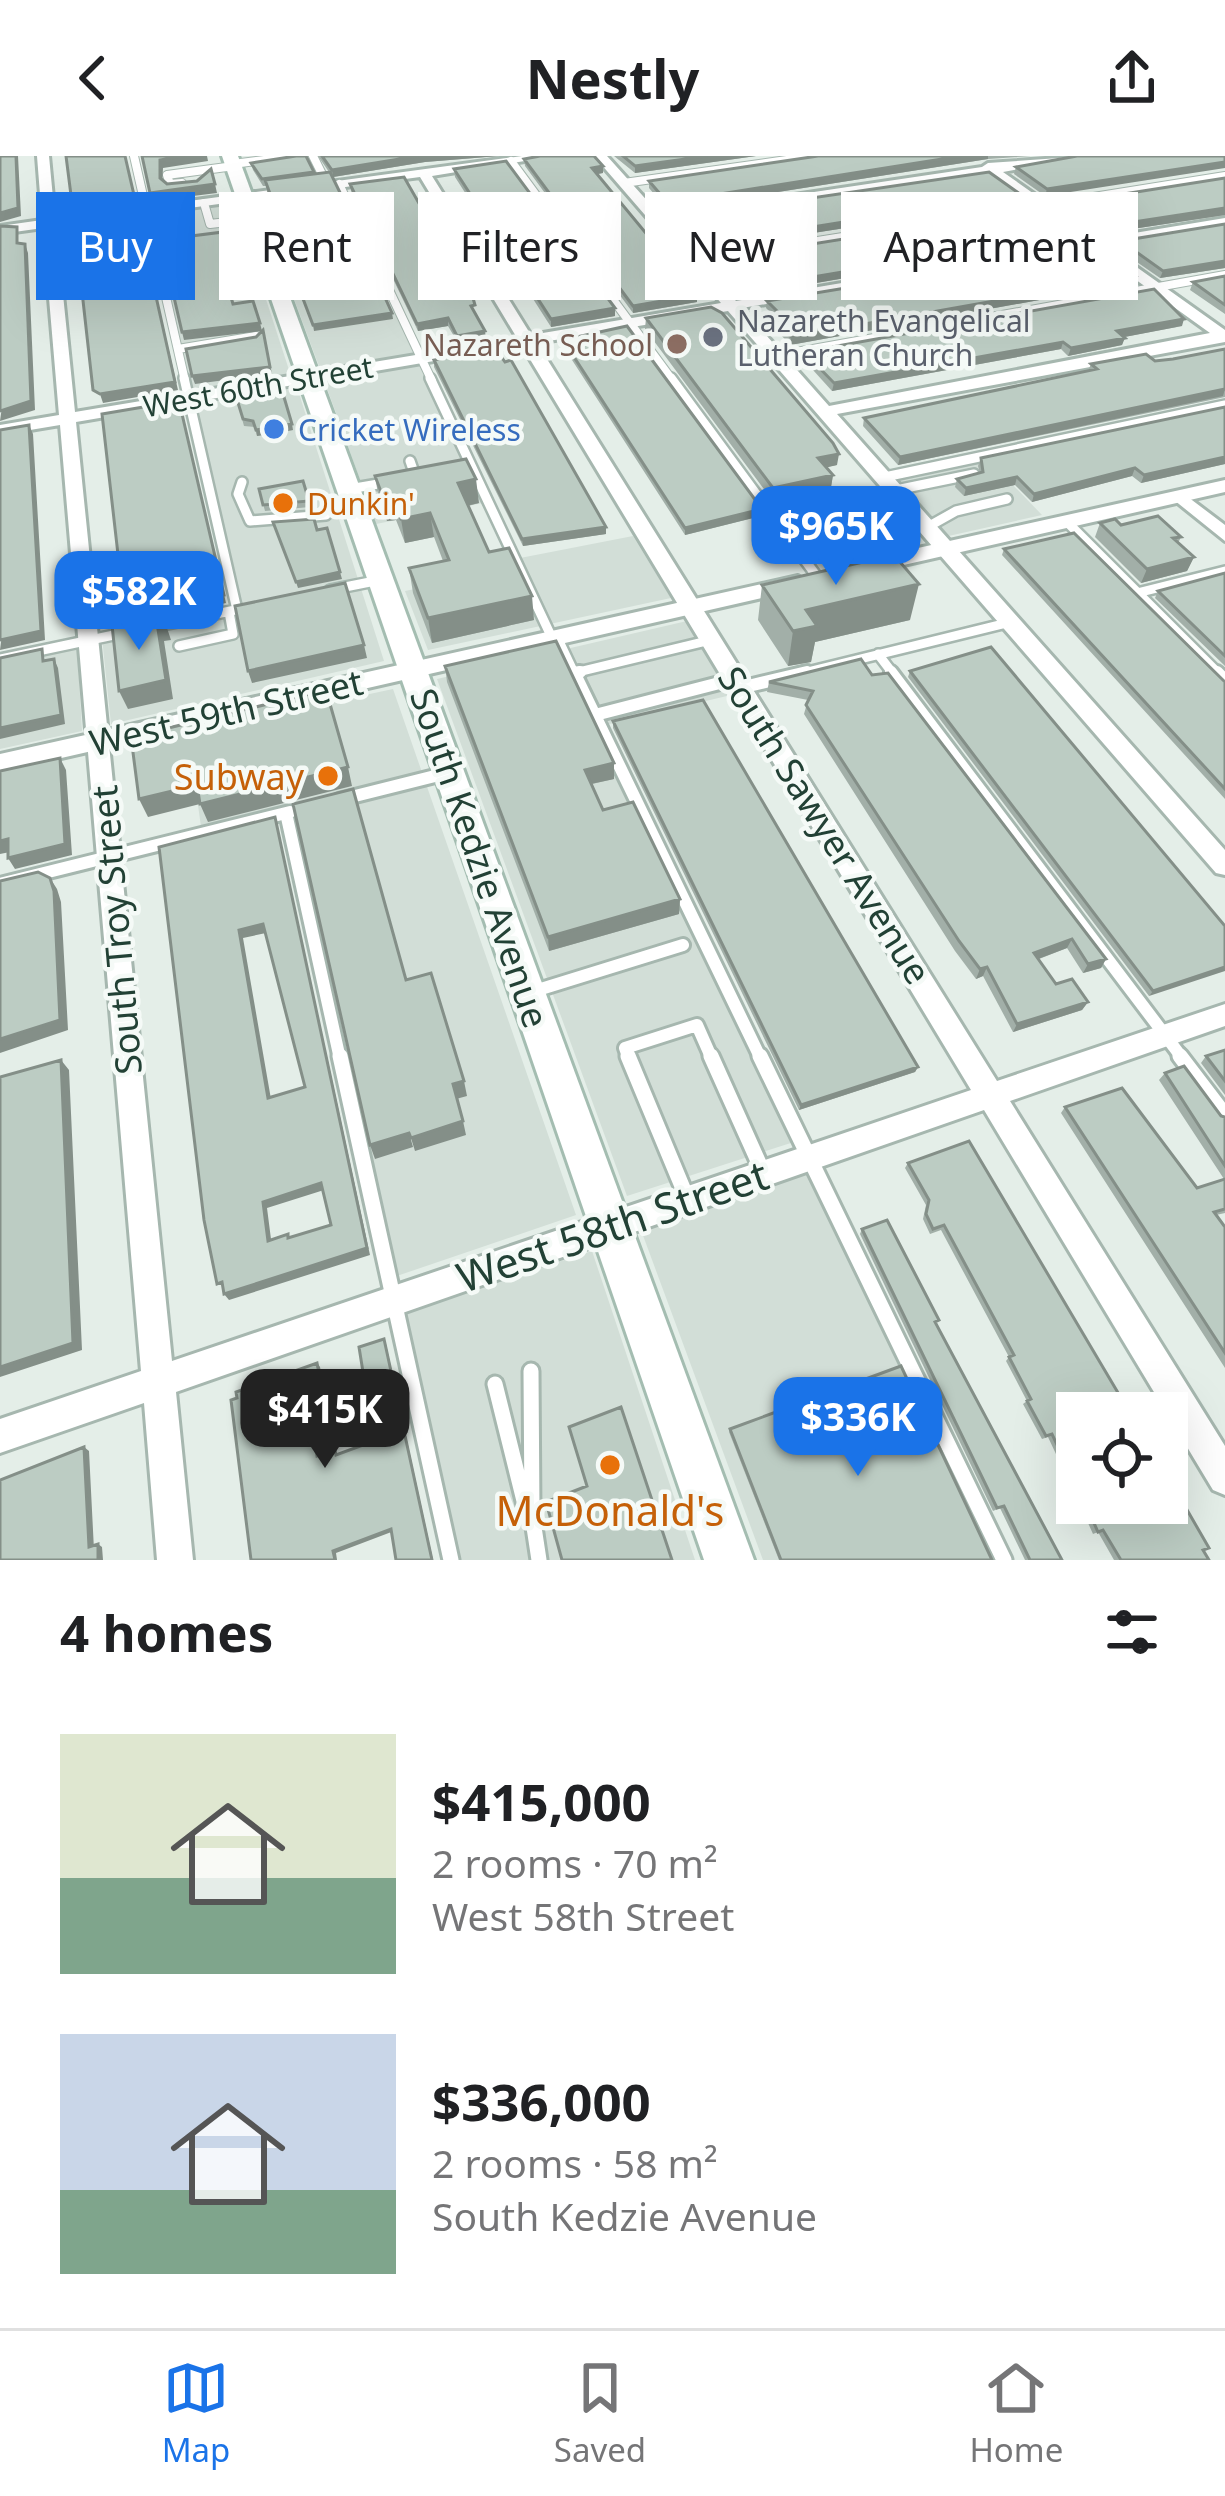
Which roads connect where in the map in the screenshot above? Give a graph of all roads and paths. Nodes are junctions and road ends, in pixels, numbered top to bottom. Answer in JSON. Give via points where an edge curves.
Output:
{"nodes":[{"id":1,"x":43,"y":156,"type":"edge"},
{"id":2,"x":134,"y":156,"type":"edge"},
{"id":3,"x":295,"y":156,"type":"edge"},
{"id":4,"x":313,"y":156,"type":"edge"},
{"id":5,"x":549,"y":156,"type":"edge"},
{"id":6,"x":600,"y":156,"type":"edge"},
{"id":7,"x":815,"y":156,"type":"edge"},
{"id":8,"x":973,"y":156,"type":"edge"},
{"id":9,"x":1082,"y":156,"type":"edge"},
{"id":10,"x":511,"y":161,"type":"junction"},
{"id":11,"x":232,"y":162,"type":"edge"},
{"id":12,"x":992,"y":170,"type":"junction"},
{"id":13,"x":424,"y":173,"type":"junction"},
{"id":14,"x":1225,"y":176,"type":"edge"},
{"id":15,"x":198,"y":181,"type":"edge"},
{"id":16,"x":624,"y":183,"type":"junction"},
{"id":17,"x":333,"y":185,"type":"junction"},
{"id":18,"x":46,"y":192,"type":"edge"},
{"id":19,"x":142,"y":192,"type":"edge"},
{"id":20,"x":243,"y":192,"type":"edge"},
{"id":21,"x":307,"y":192,"type":"edge"},
{"id":22,"x":1023,"y":192,"type":"edge"},
{"id":23,"x":1123,"y":192,"type":"edge"},
{"id":24,"x":817,"y":196,"type":"edge"},
{"id":25,"x":204,"y":203,"type":"junction"},
{"id":26,"x":195,"y":204,"type":"edge"},
{"id":27,"x":219,"y":205,"type":"edge"},
{"id":28,"x":645,"y":207,"type":"edge"},
{"id":29,"x":219,"y":220,"type":"edge"},
{"id":30,"x":1225,"y":222,"type":"edge"},
{"id":31,"x":36,"y":226,"type":"edge"},
{"id":32,"x":0,"y":230,"type":"edge"},
{"id":33,"x":1138,"y":237,"type":"edge"},
{"id":34,"x":305,"y":248,"type":"joint"},
{"id":35,"x":1138,"y":274,"type":"edge"},
{"id":36,"x":1225,"y":275,"type":"edge"},
{"id":37,"x":841,"y":287,"type":"edge"},
{"id":38,"x":1156,"y":287,"type":"junction"},
{"id":39,"x":56,"y":300,"type":"edge"},
{"id":40,"x":167,"y":300,"type":"edge"},
{"id":41,"x":282,"y":300,"type":"edge"},
{"id":42,"x":725,"y":300,"type":"edge"},
{"id":43,"x":730,"y":306,"type":"junction"},
{"id":44,"x":631,"y":323,"type":"junction"},
{"id":45,"x":256,"y":336,"type":"edge"},
{"id":46,"x":1224,"y":336,"type":"edge"},
{"id":47,"x":527,"y":341,"type":"junction"},
{"id":48,"x":178,"y":349,"type":"junction"},
{"id":49,"x":774,"y":356,"type":"junction"},
{"id":50,"x":421,"y":359,"type":"junction"},
{"id":51,"x":309,"y":378,"type":"junction"},
{"id":52,"x":189,"y":398,"type":"junction"},
{"id":53,"x":1225,"y":405,"type":"edge"},
{"id":54,"x":822,"y":412,"type":"junction"},
{"id":55,"x":68,"y":419,"type":"junction"},
{"id":56,"x":0,"y":430,"type":"edge"},
{"id":57,"x":410,"y":461,"type":"dead end"},
{"id":58,"x":974,"y":474,"type":"edge"},
{"id":59,"x":242,"y":482,"type":"dead end"},
{"id":60,"x":885,"y":485,"type":"junction"},
{"id":61,"x":1225,"y":486,"type":"edge"},
{"id":62,"x":349,"y":489,"type":"junction"},
{"id":63,"x":1180,"y":496,"type":"junction"},
{"id":64,"x":1007,"y":499,"type":"dead end"},
{"id":65,"x":326,"y":515,"type":"dead end"},
{"id":66,"x":1067,"y":521,"type":"junction"},
{"id":67,"x":923,"y":529,"type":"junction"},
{"id":68,"x":1225,"y":535,"type":"edge"},
{"id":69,"x":945,"y":549,"type":"junction"},
{"id":70,"x":1225,"y":571,"type":"edge"},
{"id":71,"x":818,"y":578,"type":"junction"},
{"id":72,"x":382,"y":580,"type":"junction"},
{"id":73,"x":1137,"y":593,"type":"junction"},
{"id":74,"x":304,"y":596,"type":"edge"},
{"id":75,"x":260,"y":605,"type":"edge"},
{"id":76,"x":690,"y":607,"type":"junction"},
{"id":77,"x":233,"y":611,"type":"junction"},
{"id":78,"x":1012,"y":622,"type":"junction"},
{"id":79,"x":555,"y":638,"type":"junction"},
{"id":80,"x":711,"y":640,"type":"junction"},
{"id":81,"x":89,"y":641,"type":"junction"},
{"id":82,"x":178,"y":646,"type":"dead end"},
{"id":83,"x":878,"y":654,"type":"junction"},
{"id":84,"x":0,"y":659,"type":"edge"},
{"id":85,"x":413,"y":669,"type":"junction"},
{"id":86,"x":574,"y":673,"type":"junction"},
{"id":87,"x":1225,"y":680,"type":"edge"},
{"id":88,"x":737,"y":683,"type":"junction"},
{"id":89,"x":595,"y":715,"type":"junction"},
{"id":90,"x":98,"y":741,"type":"junction"},
{"id":91,"x":0,"y":763,"type":"edge"},
{"id":92,"x":449,"y":772,"type":"junction"},
{"id":93,"x":330,"y":802,"type":"edge"},
{"id":94,"x":311,"y":807,"type":"edge"},
{"id":95,"x":286,"y":813,"type":"junction"},
{"id":96,"x":109,"y":857,"type":"junction"},
{"id":97,"x":1225,"y":866,"type":"edge"},
{"id":98,"x":0,"y":884,"type":"edge"},
{"id":99,"x":683,"y":945,"type":"dead end"},
{"id":100,"x":527,"y":993,"type":"junction"},
{"id":101,"x":1225,"y":1015,"type":"edge"},
{"id":102,"x":1166,"y":1036,"type":"junction"},
{"id":103,"x":990,"y":1095,"type":"junction"},
{"id":104,"x":1225,"y":1115,"type":"edge"},
{"id":105,"x":809,"y":1157,"type":"junction"},
{"id":106,"x":764,"y":1173,"type":"junction"},
{"id":107,"x":688,"y":1200,"type":"junction"},
{"id":108,"x":610,"y":1227,"type":"junction"},
{"id":109,"x":393,"y":1301,"type":"junction"},
{"id":110,"x":531,"y":1371,"type":"dead end"},
{"id":111,"x":158,"y":1382,"type":"junction"},
{"id":112,"x":495,"y":1384,"type":"dead end"},
{"id":113,"x":0,"y":1436,"type":"edge"},
{"id":114,"x":1225,"y":1478,"type":"edge"},
{"id":115,"x":532,"y":1532,"type":"junction"},
{"id":116,"x":175,"y":1560,"type":"edge"},
{"id":117,"x":451,"y":1560,"type":"edge"},
{"id":118,"x":539,"y":1560,"type":"edge"},
{"id":119,"x":729,"y":1560,"type":"edge"},
{"id":120,"x":1004,"y":1560,"type":"edge"}],
"edges":[{"from":1,"to":18,"type":"street","name":"South Troy Street"},
{"from":2,"to":19,"type":"lane"},
{"from":3,"to":11,"type":"lane"},
{"from":4,"to":17,"type":"lane"},
{"from":5,"to":10,"type":"street"},
{"from":6,"to":16,"type":"street"},
{"from":7,"to":16,"type":"lane"},
{"from":8,"to":12,"type":"street"},
{"from":9,"to":12,"type":"street"},
{"from":10,"to":13,"type":"street"},
{"from":10,"to":44,"type":"lane"},
{"from":11,"to":15,"type":"lane","via":[[167,175],[170,184]]},
{"from":11,"to":20,"type":"main road","name":"South Kedzie Avenue"},
{"from":12,"to":22,"type":"street"},
{"from":12,"to":24,"type":"street"},
{"from":13,"to":17,"type":"street"},
{"from":13,"to":47,"type":"street","name":"South Sawyer Avenue"},
{"from":14,"to":23,"type":"lane"},
{"from":16,"to":28,"type":"street"},
{"from":17,"to":21,"type":"street"},
{"from":17,"to":50,"type":"lane"},
{"from":25,"to":26,"type":"street"},
{"from":25,"to":27,"type":"street"},
{"from":25,"to":29,"type":"lane","via":[[210,224]]},
{"from":30,"to":33,"type":"street","name":"West 60th Street"},
{"from":31,"to":32,"type":"street"},
{"from":34,"to":34,"type":"lane","via":[[314,271],[352,266],[344,242]]},
{"from":35,"to":38,"type":"street"},
{"from":36,"to":38,"type":"lane"},
{"from":37,"to":43,"type":"street","name":"West 60th Street"},
{"from":38,"to":46,"type":"street"},
{"from":38,"to":49,"type":"lane"},
{"from":39,"to":55,"type":"street","name":"South Troy Street"},
{"from":40,"to":48,"type":"lane"},
{"from":41,"to":51,"type":"main road","name":"South Kedzie Avenue"},
{"from":42,"to":43,"type":"street"},
{"from":43,"to":44,"type":"street","name":"West 60th Street"},
{"from":43,"to":49,"type":"street"},
{"from":44,"to":47,"type":"street","name":"West 60th Street"},
{"from":44,"to":71,"type":"lane"},
{"from":45,"to":48,"type":"lane"},
{"from":46,"to":54,"type":"street"},
{"from":47,"to":50,"type":"street","name":"West 60th Street"},
{"from":47,"to":76,"type":"street","name":"South Sawyer Avenue"},
{"from":48,"to":52,"type":"lane"},
{"from":49,"to":54,"type":"street"},
{"from":50,"to":51,"type":"street","name":"West 60th Street"},
{"from":50,"to":79,"type":"lane"},
{"from":51,"to":52,"type":"street","name":"West 60th Street"},
{"from":51,"to":62,"type":"main road","name":"South Kedzie Avenue"},
{"from":52,"to":55,"type":"street","name":"West 60th Street"},
{"from":52,"to":77,"type":"lane"},
{"from":53,"to":60,"type":"lane"},
{"from":54,"to":60,"type":"street"},
{"from":55,"to":56,"type":"street","name":"West 60th Street"},
{"from":55,"to":81,"type":"street","name":"South Troy Street"},
{"from":57,"to":62,"type":"lane","via":[[416,478]]},
{"from":58,"to":60,"type":"lane"},
{"from":59,"to":65,"type":"lane","via":[[238,494],[250,521]]},
{"from":60,"to":67,"type":"street"},
{"from":61,"to":63,"type":"street","name":"West 59th Street"},
{"from":62,"to":72,"type":"main road","name":"South Kedzie Avenue"},
{"from":63,"to":66,"type":"street","name":"West 59th Street"},
{"from":63,"to":68,"type":"street"},
{"from":64,"to":67,"type":"lane"},
{"from":66,"to":69,"type":"street","name":"West 59th Street"},
{"from":66,"to":73,"type":"lane"},
{"from":67,"to":69,"type":"street"},
{"from":69,"to":71,"type":"street","name":"West 59th Street"},
{"from":69,"to":78,"type":"street"},
{"from":70,"to":73,"type":"lane"},
{"from":71,"to":76,"type":"street","name":"West 59th Street"},
{"from":72,"to":74,"type":"lane"},
{"from":72,"to":85,"type":"main road","name":"South Kedzie Avenue"},
{"from":73,"to":87,"type":"lane"},
{"from":75,"to":77,"type":"lane"},
{"from":76,"to":79,"type":"street","name":"West 59th Street"},
{"from":76,"to":80,"type":"street","name":"South Sawyer Avenue"},
{"from":77,"to":81,"type":"lane"},
{"from":77,"to":82,"type":"lane","via":[[232,634]]},
{"from":78,"to":83,"type":"lane"},
{"from":78,"to":97,"type":"street"},
{"from":79,"to":85,"type":"street","name":"West 59th Street"},
{"from":79,"to":86,"type":"lane"},
{"from":80,"to":86,"type":"lane"},
{"from":80,"to":88,"type":"street","name":"South Sawyer Avenue"},
{"from":81,"to":84,"type":"lane"},
{"from":81,"to":90,"type":"street","name":"South Troy Street"},
{"from":83,"to":88,"type":"lane"},
{"from":83,"to":102,"type":"lane"},
{"from":85,"to":90,"type":"street","name":"West 59th Street"},
{"from":85,"to":92,"type":"main road","name":"South Kedzie Avenue"},
{"from":86,"to":89,"type":"lane"},
{"from":88,"to":89,"type":"lane"},
{"from":88,"to":103,"type":"street","name":"South Sawyer Avenue"},
{"from":89,"to":105,"type":"lane"},
{"from":90,"to":91,"type":"street","name":"West 59th Street"},
{"from":90,"to":96,"type":"street","name":"South Troy Street"},
{"from":92,"to":93,"type":"lane"},
{"from":92,"to":100,"type":"main road","name":"South Kedzie Avenue"},
{"from":94,"to":95,"type":"lane"},
{"from":95,"to":96,"type":"lane"},
{"from":95,"to":109,"type":"lane"},
{"from":96,"to":98,"type":"lane"},
{"from":96,"to":111,"type":"street","name":"South Troy Street"},
{"from":99,"to":100,"type":"lane"},
{"from":100,"to":108,"type":"main road","name":"South Kedzie Avenue"},
{"from":101,"to":102,"type":"street","name":"West 58th Street"},
{"from":102,"to":103,"type":"street","name":"West 58th Street"},
{"from":102,"to":104,"type":"lane"},
{"from":103,"to":105,"type":"street","name":"West 58th Street"},
{"from":103,"to":114,"type":"street","name":"South Sawyer Avenue"},
{"from":105,"to":106,"type":"street","name":"West 58th Street"},
{"from":105,"to":120,"type":"lane"},
{"from":106,"to":107,"type":"street","name":"West 58th Street"},
{"from":106,"to":107,"type":"lane","via":[[698,1025],[625,1048]]},
{"from":107,"to":108,"type":"street","name":"West 58th Street"},
{"from":108,"to":109,"type":"street","name":"West 58th Street"},
{"from":108,"to":119,"type":"main road","name":"South Kedzie Avenue"},
{"from":109,"to":111,"type":"street","name":"West 58th Street"},
{"from":109,"to":117,"type":"lane"},
{"from":110,"to":115,"type":"lane"},
{"from":111,"to":113,"type":"street","name":"West 58th Street"},
{"from":111,"to":116,"type":"street","name":"South Troy Street"},
{"from":112,"to":115,"type":"lane"},
{"from":115,"to":118,"type":"lane"}]}
